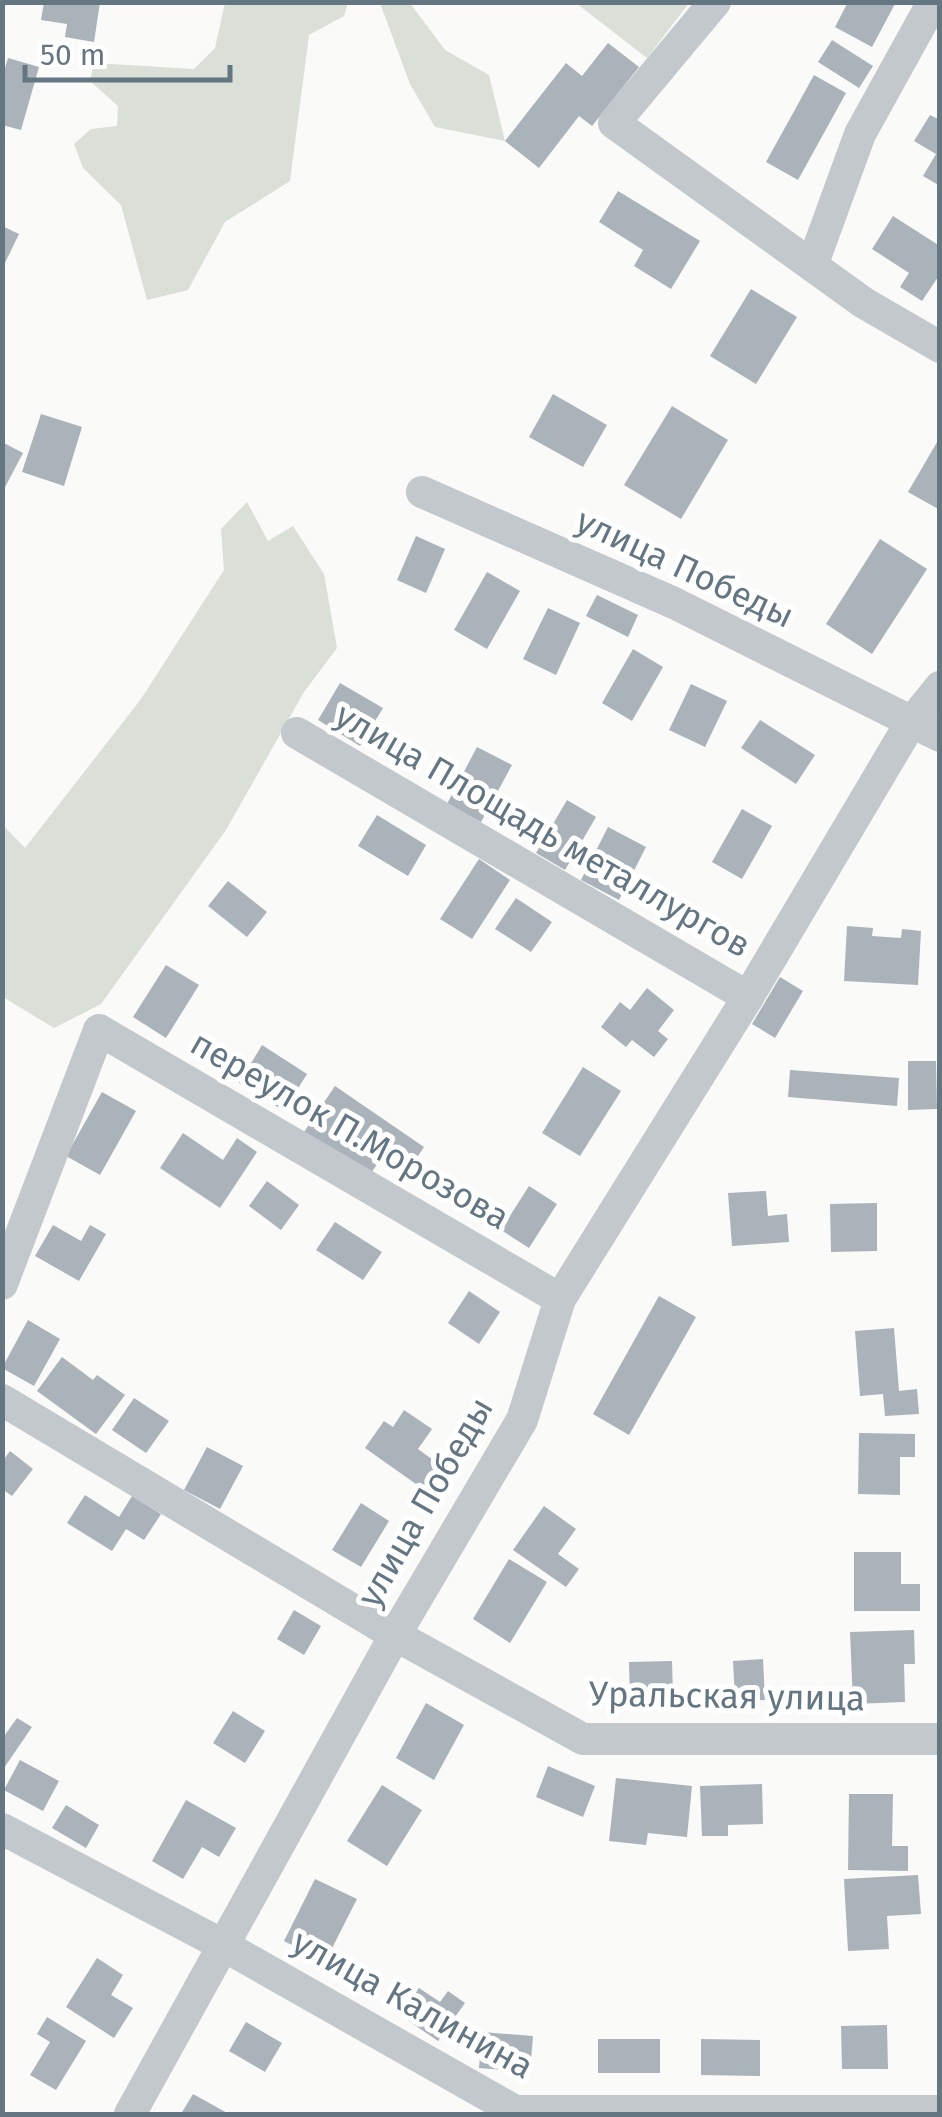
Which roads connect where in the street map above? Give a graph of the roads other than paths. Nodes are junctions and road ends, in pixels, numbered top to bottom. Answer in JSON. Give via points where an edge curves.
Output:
{"nodes":[{"id":1,"x":715,"y":2,"type":"edge"},
{"id":2,"x":933,"y":2,"type":"edge"},
{"id":3,"x":813,"y":263,"type":"junction"},
{"id":4,"x":940,"y":347,"type":"edge"},
{"id":5,"x":422,"y":492,"type":"dead end"},
{"id":6,"x":940,"y":687,"type":"edge"},
{"id":7,"x":925,"y":730,"type":"edge"},
{"id":8,"x":297,"y":732,"type":"dead end"},
{"id":9,"x":748,"y":997,"type":"junction"},
{"id":10,"x":2,"y":1284,"type":"edge"},
{"id":11,"x":560,"y":1300,"type":"junction"},
{"id":12,"x":2,"y":1400,"type":"edge"},
{"id":13,"x":395,"y":1635,"type":"junction"},
{"id":14,"x":940,"y":1739,"type":"edge"},
{"id":15,"x":2,"y":1830,"type":"edge"},
{"id":16,"x":221,"y":1944,"type":"junction"},
{"id":17,"x":940,"y":2111,"type":"edge"},
{"id":18,"x":515,"y":2113,"type":"edge"},
{"id":19,"x":130,"y":2114,"type":"edge"}],
"edges":[{"from":1,"to":3,"type":"street","via":[[614,123]]},
{"from":2,"to":3,"type":"street","via":[[860,134]]},
{"from":3,"to":4,"type":"street"},
{"from":5,"to":7,"type":"street","name":"улица Победы","via":[[674,603]]},
{"from":6,"to":7,"type":"street","name":"улица Победы"},
{"from":7,"to":9,"type":"street","name":"улица Победы"},
{"from":8,"to":9,"type":"street","name":"улица Площадь металлургов"},
{"from":9,"to":11,"type":"street","name":"улица Победы"},
{"from":10,"to":11,"type":"street","name":"переулок П.Морозова","via":[[98,1030]]},
{"from":11,"to":13,"type":"street","name":"улица Победы","via":[[522,1420]]},
{"from":12,"to":13,"type":"street","name":"Уральская улица"},
{"from":13,"to":14,"type":"street","name":"Уральская улица","via":[[584,1739]]},
{"from":13,"to":16,"type":"street","name":"улица Победы"},
{"from":15,"to":16,"type":"street","name":"улица Калинина"},
{"from":16,"to":18,"type":"street","name":"улица Калинина"},
{"from":16,"to":19,"type":"street","name":"улица Победы"},
{"from":17,"to":18,"type":"street","name":"улица Калинина"}]}
